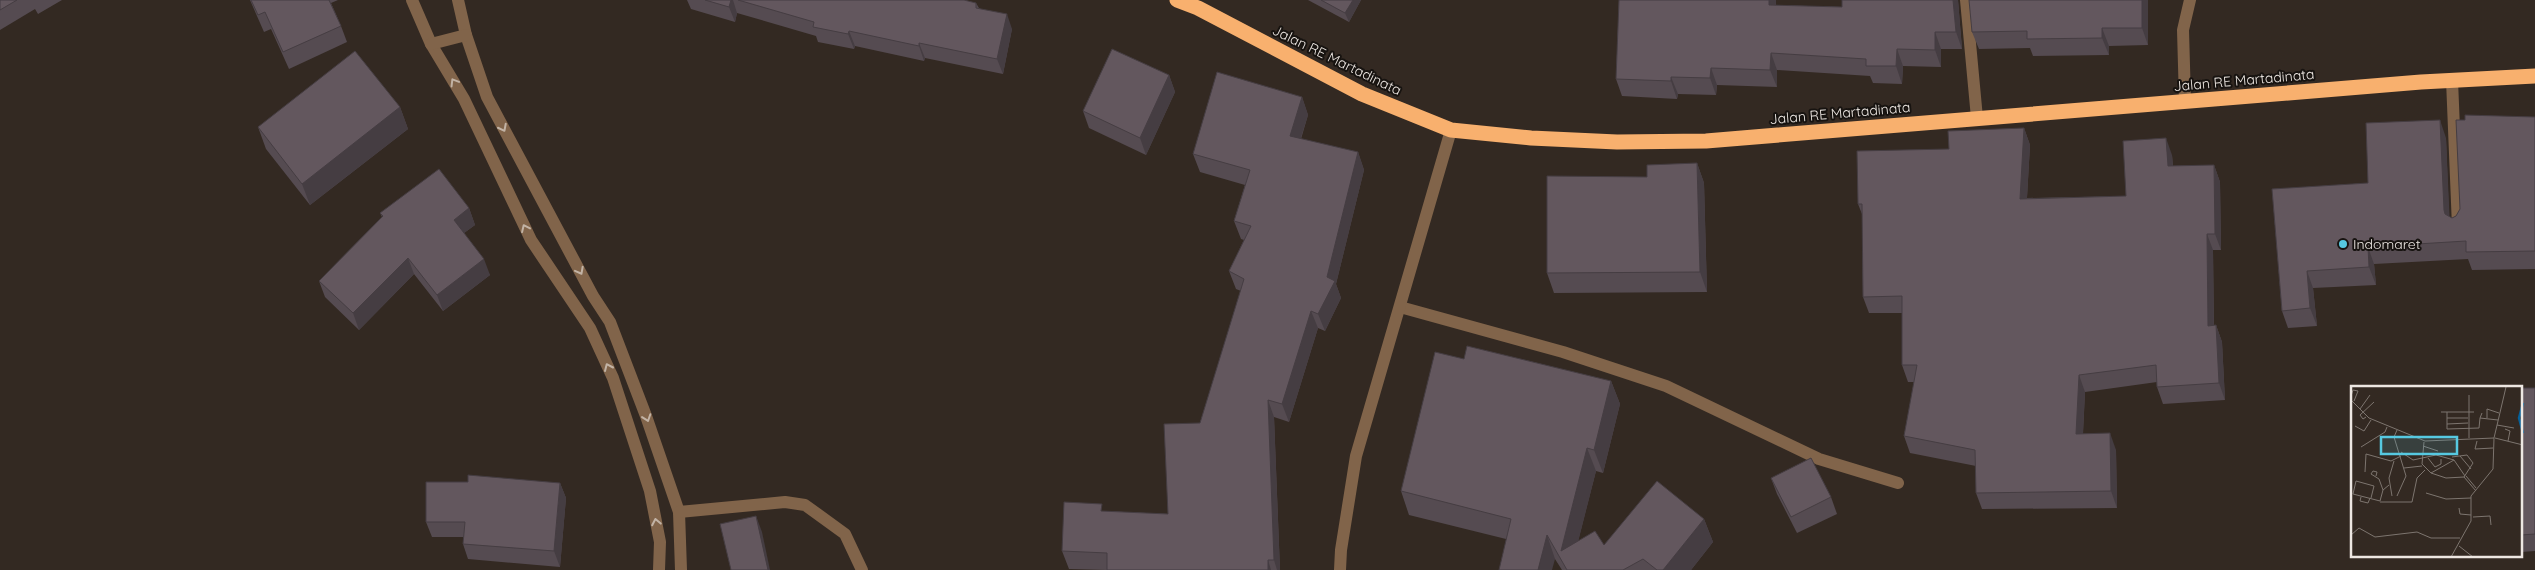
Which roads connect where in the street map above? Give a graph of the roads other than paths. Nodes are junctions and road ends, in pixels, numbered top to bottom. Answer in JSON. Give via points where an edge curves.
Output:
{"nodes":[{"id":1,"x":412,"y":0,"type":"edge"},
{"id":2,"x":458,"y":0,"type":"edge"},
{"id":3,"x":1177,"y":0,"type":"edge"},
{"id":4,"x":1966,"y":0,"type":"edge"},
{"id":5,"x":2190,"y":0,"type":"edge"},
{"id":6,"x":466,"y":35,"type":"junction"},
{"id":7,"x":431,"y":44,"type":"junction"},
{"id":8,"x":2535,"y":76,"type":"edge"},
{"id":9,"x":2452,"y":80,"type":"junction"},
{"id":10,"x":2185,"y":101,"type":"junction"},
{"id":11,"x":1977,"y":118,"type":"junction"},
{"id":12,"x":1451,"y":130,"type":"junction"},
{"id":13,"x":2458,"y":227,"type":"edge"},
{"id":14,"x":1400,"y":307,"type":"junction"},
{"id":15,"x":610,"y":322,"type":"junction"},
{"id":16,"x":590,"y":328,"type":"junction"},
{"id":17,"x":1898,"y":483,"type":"dead end"},
{"id":18,"x":679,"y":512,"type":"junction"},
{"id":19,"x":659,"y":570,"type":"edge"},
{"id":20,"x":681,"y":570,"type":"edge"},
{"id":21,"x":862,"y":570,"type":"edge"},
{"id":22,"x":1340,"y":570,"type":"edge"}],
"edges":[{"from":1,"to":7,"type":"street"},
{"from":2,"to":6,"type":"street"},
{"from":3,"to":12,"type":"highway","name":"Jalan RE Martadinata","via":[[1362,94]]},
{"from":4,"to":11,"type":"street"},
{"from":5,"to":10,"type":"street","via":[[2183,30]]},
{"from":6,"to":7,"type":"street"},
{"from":6,"to":15,"type":"street","one_way":true,"via":[[487,97]]},
{"from":16,"to":7,"type":"street","one_way":true,"via":[[531,240],[464,99]]},
{"from":8,"to":9,"type":"highway","name":"Jalan RE Martadinata"},
{"from":9,"to":10,"type":"highway","name":"Jalan RE Martadinata"},
{"from":9,"to":13,"type":"street"},
{"from":10,"to":11,"type":"highway","name":"Jalan RE Martadinata"},
{"from":11,"to":12,"type":"highway","name":"Jalan RE Martadinata","via":[[1696,141],[1617,142]]},
{"from":12,"to":14,"type":"street"},
{"from":14,"to":17,"type":"street","via":[[1563,352],[1666,386],[1819,459]]},
{"from":14,"to":22,"type":"street","via":[[1356,456]]},
{"from":15,"to":16,"type":"street"},
{"from":15,"to":18,"type":"street","one_way":true},
{"from":19,"to":16,"type":"street","one_way":true,"via":[[660,542],[650,491],[613,378]]},
{"from":18,"to":20,"type":"street"},
{"from":18,"to":21,"type":"street","via":[[785,502],[806,505],[845,534]]}]}
